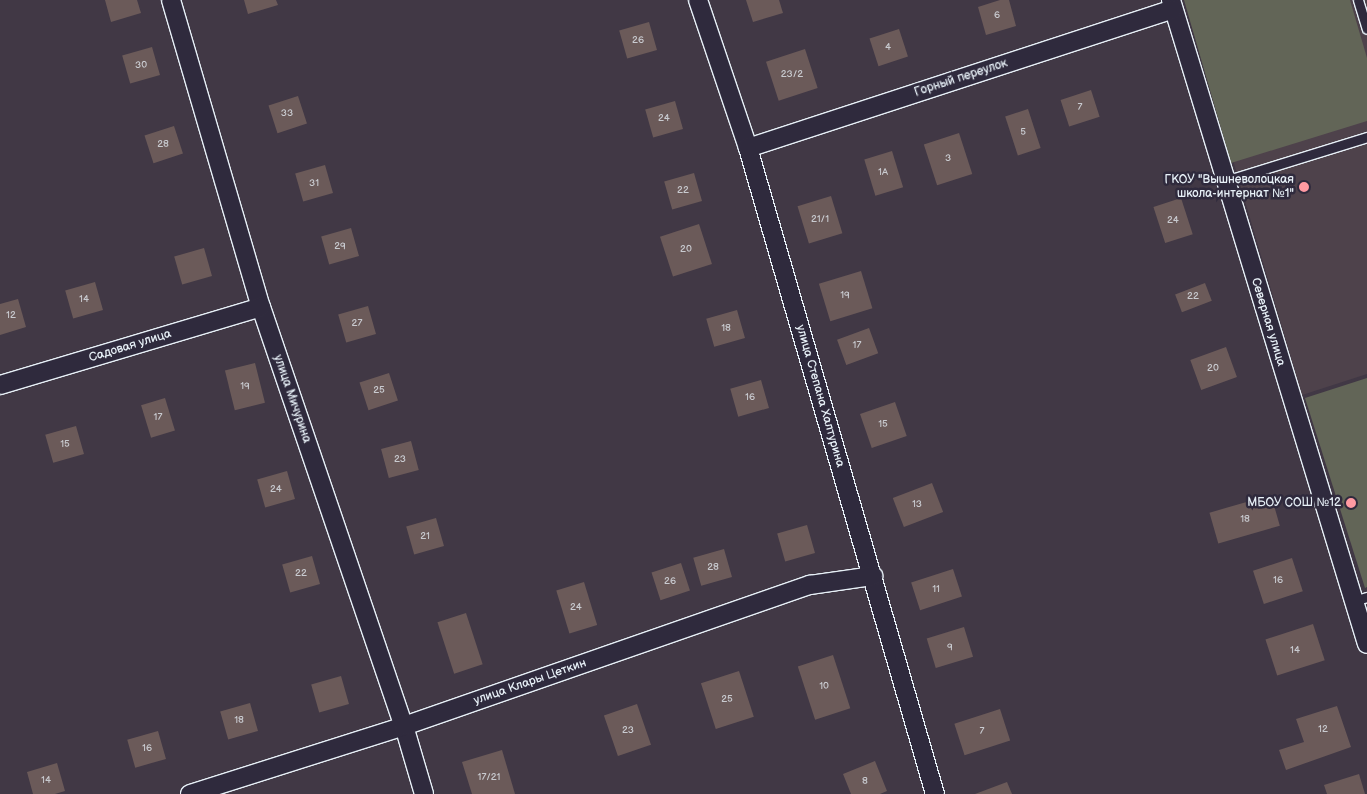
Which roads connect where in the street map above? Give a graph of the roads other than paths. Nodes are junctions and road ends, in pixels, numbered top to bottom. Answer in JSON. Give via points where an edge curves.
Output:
{"nodes":[{"id":1,"x":171,"y":0,"type":"edge"},
{"id":2,"x":698,"y":0,"type":"edge"},
{"id":3,"x":1358,"y":0,"type":"edge"},
{"id":4,"x":1172,"y":4,"type":"edge"},
{"id":5,"x":1367,"y":29,"type":"edge"},
{"id":6,"x":1367,"y":137,"type":"edge"},
{"id":7,"x":748,"y":148,"type":"junction"},
{"id":8,"x":1225,"y":181,"type":"junction"},
{"id":9,"x":261,"y":307,"type":"junction"},
{"id":10,"x":0,"y":385,"type":"edge"},
{"id":11,"x":872,"y":576,"type":"junction"},
{"id":12,"x":1360,"y":599,"type":"edge"},
{"id":13,"x":1367,"y":644,"type":"edge"},
{"id":14,"x":404,"y":726,"type":"junction"},
{"id":15,"x":190,"y":794,"type":"edge"},
{"id":16,"x":424,"y":794,"type":"edge"},
{"id":17,"x":935,"y":794,"type":"edge"}],
"edges":[{"from":1,"to":9,"type":"street","name":"улица Мичурина"},
{"from":2,"to":7,"type":"street","name":"улица Степана Халтурина"},
{"from":3,"to":5,"type":"lane"},
{"from":4,"to":7,"type":"street","name":"Горный переулок"},
{"from":4,"to":8,"type":"street","name":"Северная улица"},
{"from":6,"to":8,"type":"lane"},
{"from":7,"to":11,"type":"street","name":"улица Степана Халтурина"},
{"from":8,"to":12,"type":"street","name":"Северная улица"},
{"from":9,"to":10,"type":"street","name":"Садовая улица"},
{"from":9,"to":14,"type":"street","name":"улица Мичурина"},
{"from":11,"to":14,"type":"street","name":"улица Клары Цеткин","via":[[810,585]]},
{"from":11,"to":17,"type":"street","name":"улица Степана Халтурина"},
{"from":12,"to":13,"type":"street","name":"Северная улица"},
{"from":14,"to":15,"type":"street","name":"улица Клары Цеткин"},
{"from":14,"to":16,"type":"street","name":"улица Мичурина"}]}
